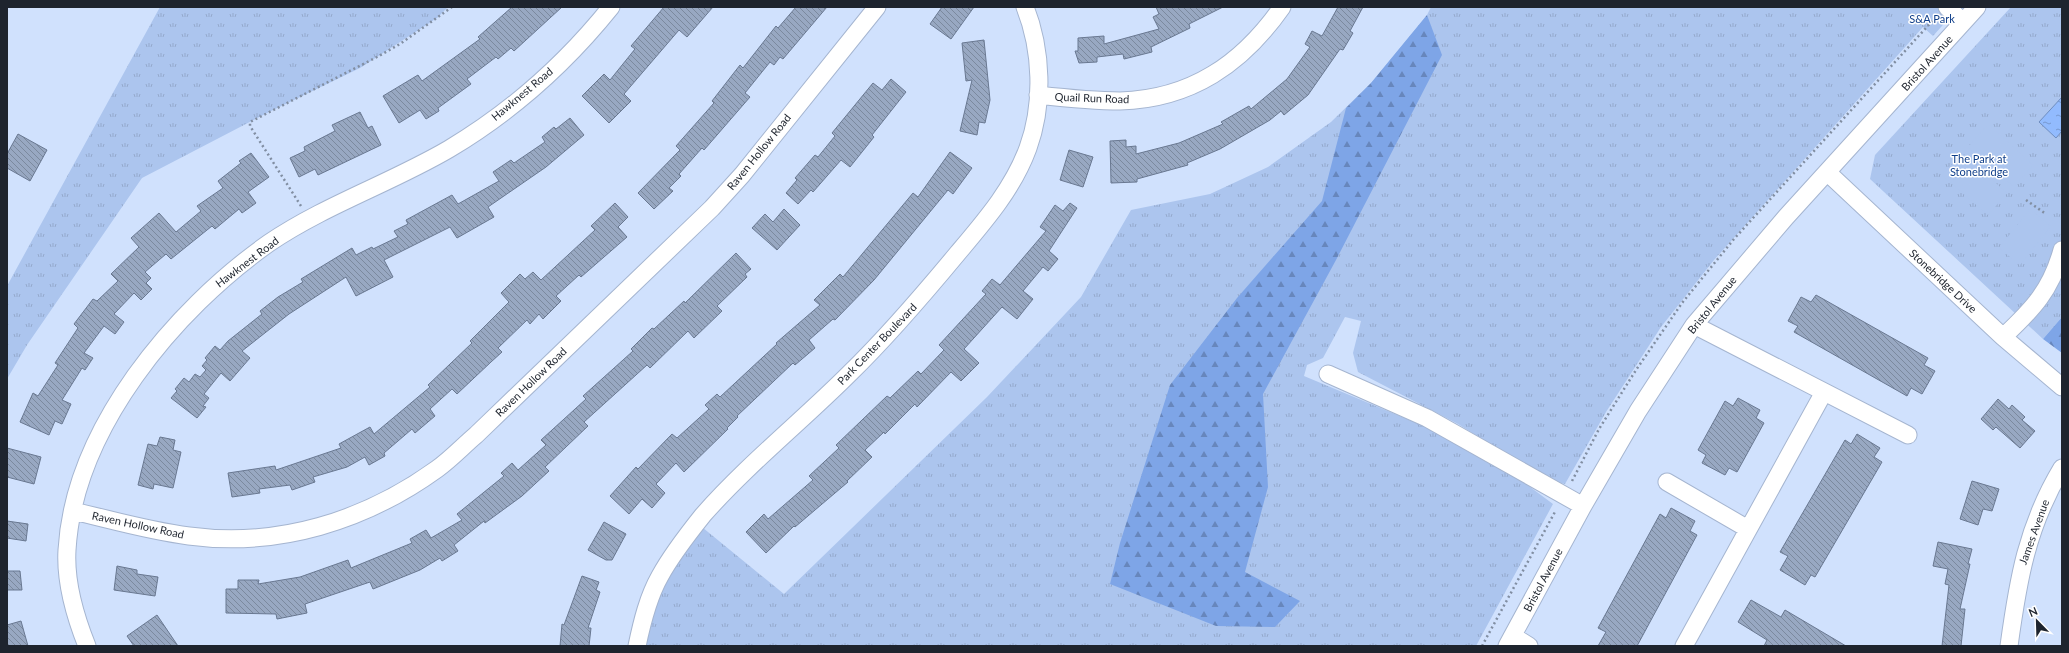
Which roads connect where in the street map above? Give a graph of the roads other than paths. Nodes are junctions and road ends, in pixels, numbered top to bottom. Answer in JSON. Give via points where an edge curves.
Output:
{"nodes":[{"id":1,"x":611,"y":7,"type":"edge"},
{"id":2,"x":877,"y":7,"type":"edge"},
{"id":3,"x":1025,"y":7,"type":"edge"},
{"id":4,"x":1282,"y":7,"type":"edge"},
{"id":5,"x":1947,"y":7,"type":"edge"},
{"id":6,"x":1977,"y":7,"type":"edge"},
{"id":7,"x":1963,"y":22,"type":"junction"},
{"id":8,"x":1038,"y":95,"type":"junction"},
{"id":9,"x":1827,"y":172,"type":"junction"},
{"id":10,"x":2062,"y":250,"type":"edge"},
{"id":11,"x":1694,"y":325,"type":"junction"},
{"id":12,"x":2003,"y":337,"type":"junction"},
{"id":13,"x":1328,"y":374,"type":"dead end"},
{"id":14,"x":2062,"y":387,"type":"edge"},
{"id":15,"x":1824,"y":392,"type":"junction"},
{"id":16,"x":1908,"y":435,"type":"dead end"},
{"id":17,"x":2062,"y":468,"type":"edge"},
{"id":18,"x":1667,"y":482,"type":"dead end"},
{"id":19,"x":1583,"y":506,"type":"junction"},
{"id":20,"x":73,"y":510,"type":"junction"},
{"id":21,"x":1748,"y":529,"type":"junction"},
{"id":22,"x":1510,"y":641,"type":"edge"},
{"id":23,"x":87,"y":646,"type":"edge"},
{"id":24,"x":637,"y":646,"type":"edge"},
{"id":25,"x":1530,"y":646,"type":"edge"},
{"id":26,"x":1684,"y":646,"type":"edge"},
{"id":27,"x":2009,"y":646,"type":"edge"}],
"edges":[{"from":1,"to":20,"type":"street","name":"Hawknest Road","via":[[544,78],[480,129],[449,149],[278,238],[215,285],[154,350],[126,390],[93,452],[79,486]]},
{"from":2,"to":20,"type":"street","name":"Raven Hollow Road","via":[[742,175],[712,208],[476,435],[438,468],[402,492],[369,510],[331,524],[258,538],[224,539],[158,532]]},
{"from":3,"to":8,"type":"street","name":"Park Center Boulevard","via":[[1037,56]]},
{"from":4,"to":8,"type":"street","name":"Quail Run Road","via":[[1265,32],[1239,56],[1191,86],[1155,97],[1119,101]]},
{"from":5,"to":7,"type":"street"},
{"from":6,"to":7,"type":"street","name":"Bristol Avenue"},
{"from":7,"to":9,"type":"street","name":"Bristol Avenue"},
{"from":8,"to":24,"type":"street","name":"Park Center Boulevard","via":[[1028,148],[1002,199],[885,338],[703,515],[659,577]]},
{"from":9,"to":11,"type":"street","name":"Bristol Avenue"},
{"from":9,"to":12,"type":"street","name":"Stonebridge Drive"},
{"from":10,"to":12,"type":"street","via":[[2050,284],[2028,312]]},
{"from":11,"to":15,"type":"street"},
{"from":11,"to":19,"type":"street","name":"Bristol Avenue","via":[[1638,411]]},
{"from":12,"to":14,"type":"street","name":"Stonebridge Drive"},
{"from":13,"to":19,"type":"street","via":[[1427,418]]},
{"from":15,"to":16,"type":"street"},
{"from":15,"to":21,"type":"street"},
{"from":17,"to":27,"type":"street","name":"James Avenue","via":[[2037,518],[2025,552],[2016,589]]},
{"from":18,"to":21,"type":"street"},
{"from":19,"to":22,"type":"street","name":"Bristol Avenue"},
{"from":20,"to":23,"type":"street","name":"Hawknest Road","via":[[67,549],[67,573],[72,599]]},
{"from":21,"to":26,"type":"street"},
{"from":22,"to":25,"type":"street"}]}
